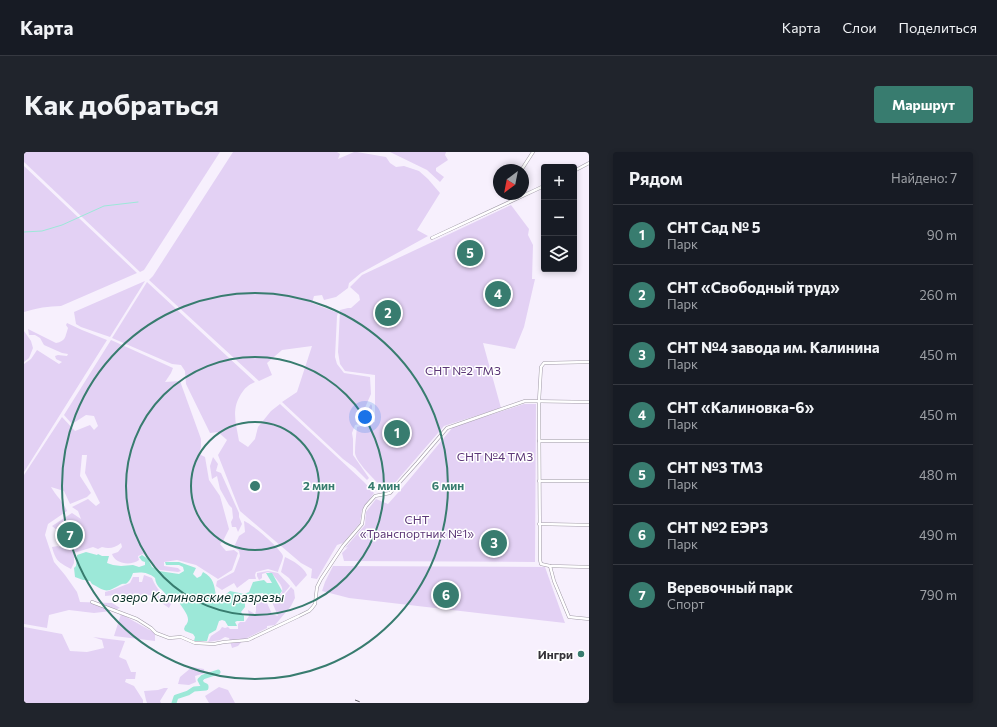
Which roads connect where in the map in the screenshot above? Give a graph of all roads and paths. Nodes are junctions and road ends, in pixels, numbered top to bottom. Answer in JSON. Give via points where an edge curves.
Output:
{"nodes":[{"id":1,"x":533,"y":152,"type":"edge"},
{"id":2,"x":589,"y":163,"type":"edge"},
{"id":3,"x":525,"y":164,"type":"edge"},
{"id":4,"x":577,"y":169,"type":"edge"},
{"id":5,"x":541,"y":187,"type":"edge"},
{"id":6,"x":432,"y":238,"type":"dead end"},
{"id":7,"x":589,"y":362,"type":"edge"},
{"id":8,"x":539,"y":401,"type":"junction"},
{"id":9,"x":589,"y":402,"type":"edge"},
{"id":10,"x":539,"y":441,"type":"junction"},
{"id":11,"x":589,"y":441,"type":"edge"},
{"id":12,"x":539,"y":480,"type":"junction"},
{"id":13,"x":589,"y":481,"type":"edge"},
{"id":14,"x":539,"y":524,"type":"junction"},
{"id":15,"x":589,"y":524,"type":"edge"},
{"id":16,"x":550,"y":566,"type":"junction"},
{"id":17,"x":589,"y":567,"type":"edge"},
{"id":18,"x":92,"y":602,"type":"dead end"},
{"id":19,"x":589,"y":619,"type":"edge"}],
"edges":[{"from":1,"to":3,"type":"street"},
{"from":2,"to":4,"type":"street"},
{"from":5,"to":6,"type":"street"},
{"from":7,"to":8,"type":"street","via":[[544,363]]},
{"from":8,"to":9,"type":"street"},
{"from":8,"to":10,"type":"street"},
{"from":8,"to":18,"type":"street","via":[[525,402],[446,428],[390,493],[375,496],[366,506],[362,524],[320,578],[312,608],[248,640],[214,644],[195,643],[181,637],[169,638],[156,633],[137,619]]},
{"from":10,"to":11,"type":"street"},
{"from":10,"to":12,"type":"street"},
{"from":12,"to":13,"type":"street"},
{"from":12,"to":14,"type":"street"},
{"from":14,"to":15,"type":"street"},
{"from":14,"to":16,"type":"street","via":[[541,564]]},
{"from":16,"to":17,"type":"street"},
{"from":16,"to":19,"type":"street","via":[[569,617]]}]}
